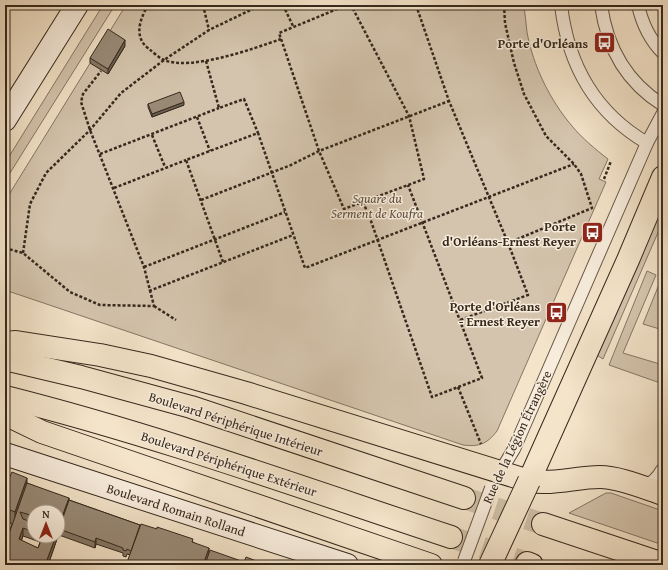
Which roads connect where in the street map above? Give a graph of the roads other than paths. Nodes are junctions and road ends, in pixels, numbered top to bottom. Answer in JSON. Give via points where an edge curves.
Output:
{"nodes":[{"id":1,"x":561,"y":5,"type":"edge"},
{"id":2,"x":601,"y":5,"type":"edge"},
{"id":3,"x":638,"y":5,"type":"edge"},
{"id":4,"x":72,"y":7,"type":"edge"},
{"id":5,"x":663,"y":52,"type":"edge"},
{"id":6,"x":663,"y":105,"type":"edge"},
{"id":7,"x":663,"y":112,"type":"edge"},
{"id":8,"x":5,"y":120,"type":"edge"},
{"id":9,"x":647,"y":143,"type":"junction"},
{"id":10,"x":663,"y":177,"type":"edge"},
{"id":11,"x":5,"y":343,"type":"edge"},
{"id":12,"x":5,"y":359,"type":"edge"},
{"id":13,"x":5,"y":397,"type":"edge"},
{"id":14,"x":5,"y":414,"type":"edge"},
{"id":15,"x":5,"y":454,"type":"edge"},
{"id":16,"x":662,"y":470,"type":"dead end"},
{"id":17,"x":495,"y":480,"type":"junction"},
{"id":18,"x":529,"y":481,"type":"junction"},
{"id":19,"x":653,"y":491,"type":"edge"},
{"id":20,"x":464,"y":498,"type":"tunnel mouth"},
{"id":21,"x":543,"y":524,"type":"tunnel mouth"},
{"id":22,"x":451,"y":537,"type":"tunnel mouth"},
{"id":23,"x":465,"y":563,"type":"edge"},
{"id":24,"x":663,"y":564,"type":"edge"},
{"id":25,"x":347,"y":565,"type":"edge"},
{"id":26,"x":431,"y":565,"type":"edge"},
{"id":27,"x":490,"y":565,"type":"edge"}],
"edges":[{"from":1,"to":9,"type":"lane","via":[[570,49],[588,88],[600,104],[631,134]]},
{"from":2,"to":6,"type":"lane","via":[[611,44],[625,71],[648,96]]},
{"from":3,"to":5,"type":"lane","via":[[648,33]]},
{"from":4,"to":8,"type":"main road"},
{"from":7,"to":9,"type":"lane","name":"Rue de la Légion Étrangère"},
{"from":9,"to":17,"type":"lane","name":"Rue de la Légion Étrangère","via":[[514,449]]},
{"from":10,"to":18,"type":"main road"},
{"from":11,"to":17,"type":"main road","via":[[16,342],[151,366],[253,396]]},
{"from":12,"to":20,"type":"main road","name":"Boulevard Périphérique Intérieur","via":[[191,407]]},
{"from":13,"to":22,"type":"main road","name":"Boulevard Périphérique Extérieur","via":[[66,412],[196,452]]},
{"from":14,"to":26,"type":"main road","via":[[42,432]]},
{"from":15,"to":25,"type":"main road","name":"Boulevard Romain Rolland"},
{"from":16,"to":19,"type":"lane","via":[[658,478],[650,484]]},
{"from":17,"to":18,"type":"main road"},
{"from":17,"to":23,"type":"lane","name":"Rue de la Légion Étrangère","bridge":true},
{"from":18,"to":19,"type":"main road","via":[[549,482],[602,477]]},
{"from":18,"to":27,"type":"main road","bridge":true},
{"from":21,"to":24,"type":"main road"}]}
